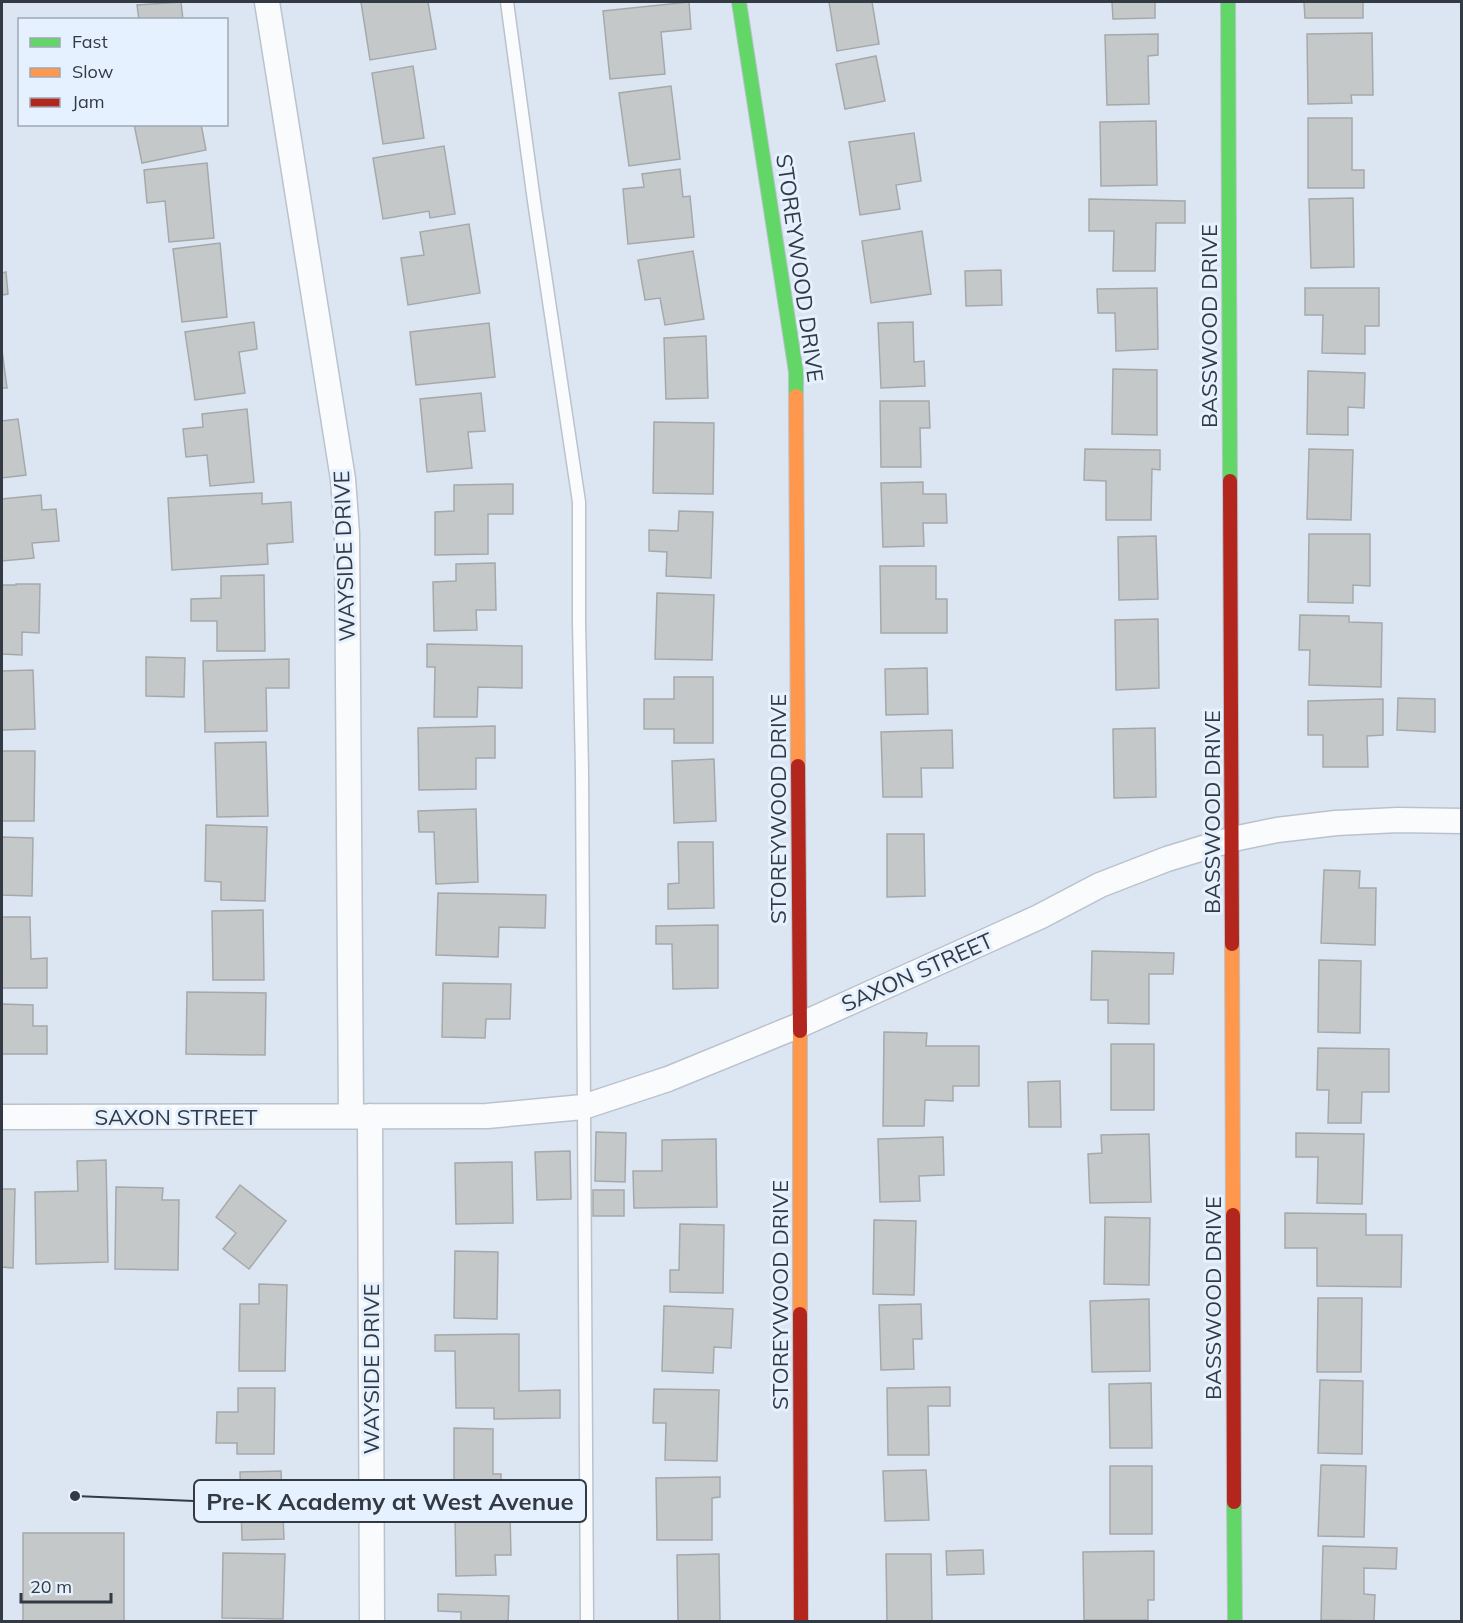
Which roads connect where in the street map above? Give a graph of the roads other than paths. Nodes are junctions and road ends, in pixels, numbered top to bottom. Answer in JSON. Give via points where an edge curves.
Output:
{"nodes":[{"id":1,"x":267,"y":2,"type":"edge"},
{"id":2,"x":507,"y":2,"type":"edge"},
{"id":3,"x":740,"y":2,"type":"edge"},
{"id":4,"x":1228,"y":2,"type":"edge"},
{"id":5,"x":1461,"y":821,"type":"edge"},
{"id":6,"x":1233,"y":839,"type":"junction"},
{"id":7,"x":800,"y":1025,"type":"junction"},
{"id":8,"x":583,"y":1107,"type":"junction"},
{"id":9,"x":360,"y":1116,"type":"junction"},
{"id":10,"x":2,"y":1118,"type":"edge"},
{"id":11,"x":372,"y":1622,"type":"edge"},
{"id":12,"x":587,"y":1622,"type":"edge"},
{"id":13,"x":801,"y":1622,"type":"edge"},
{"id":14,"x":1235,"y":1622,"type":"edge"}],
"edges":[{"from":1,"to":9,"type":"street","name":"WAYSIDE DRIVE","via":[[343,480]]},
{"from":2,"to":8,"type":"lane","via":[[579,502]]},
{"from":3,"to":7,"type":"street","name":"STOREYWOOD DRIVE","via":[[796,372]]},
{"from":4,"to":6,"type":"street","name":"BASSWOOD DRIVE"},
{"from":5,"to":6,"type":"street","name":"SAXON STREET","via":[[1336,824]]},
{"from":6,"to":7,"type":"street","name":"SAXON STREET","via":[[1100,885],[1039,917]]},
{"from":6,"to":14,"type":"street","name":"BASSWOOD DRIVE"},
{"from":7,"to":8,"type":"street","name":"SAXON STREET","via":[[668,1079]]},
{"from":7,"to":13,"type":"street","name":"STOREYWOOD DRIVE"},
{"from":8,"to":9,"type":"street","name":"SAXON STREET","via":[[487,1116]]},
{"from":8,"to":12,"type":"lane"},
{"from":9,"to":10,"type":"street","name":"SAXON STREET"},
{"from":9,"to":11,"type":"street","name":"WAYSIDE DRIVE"}]}
